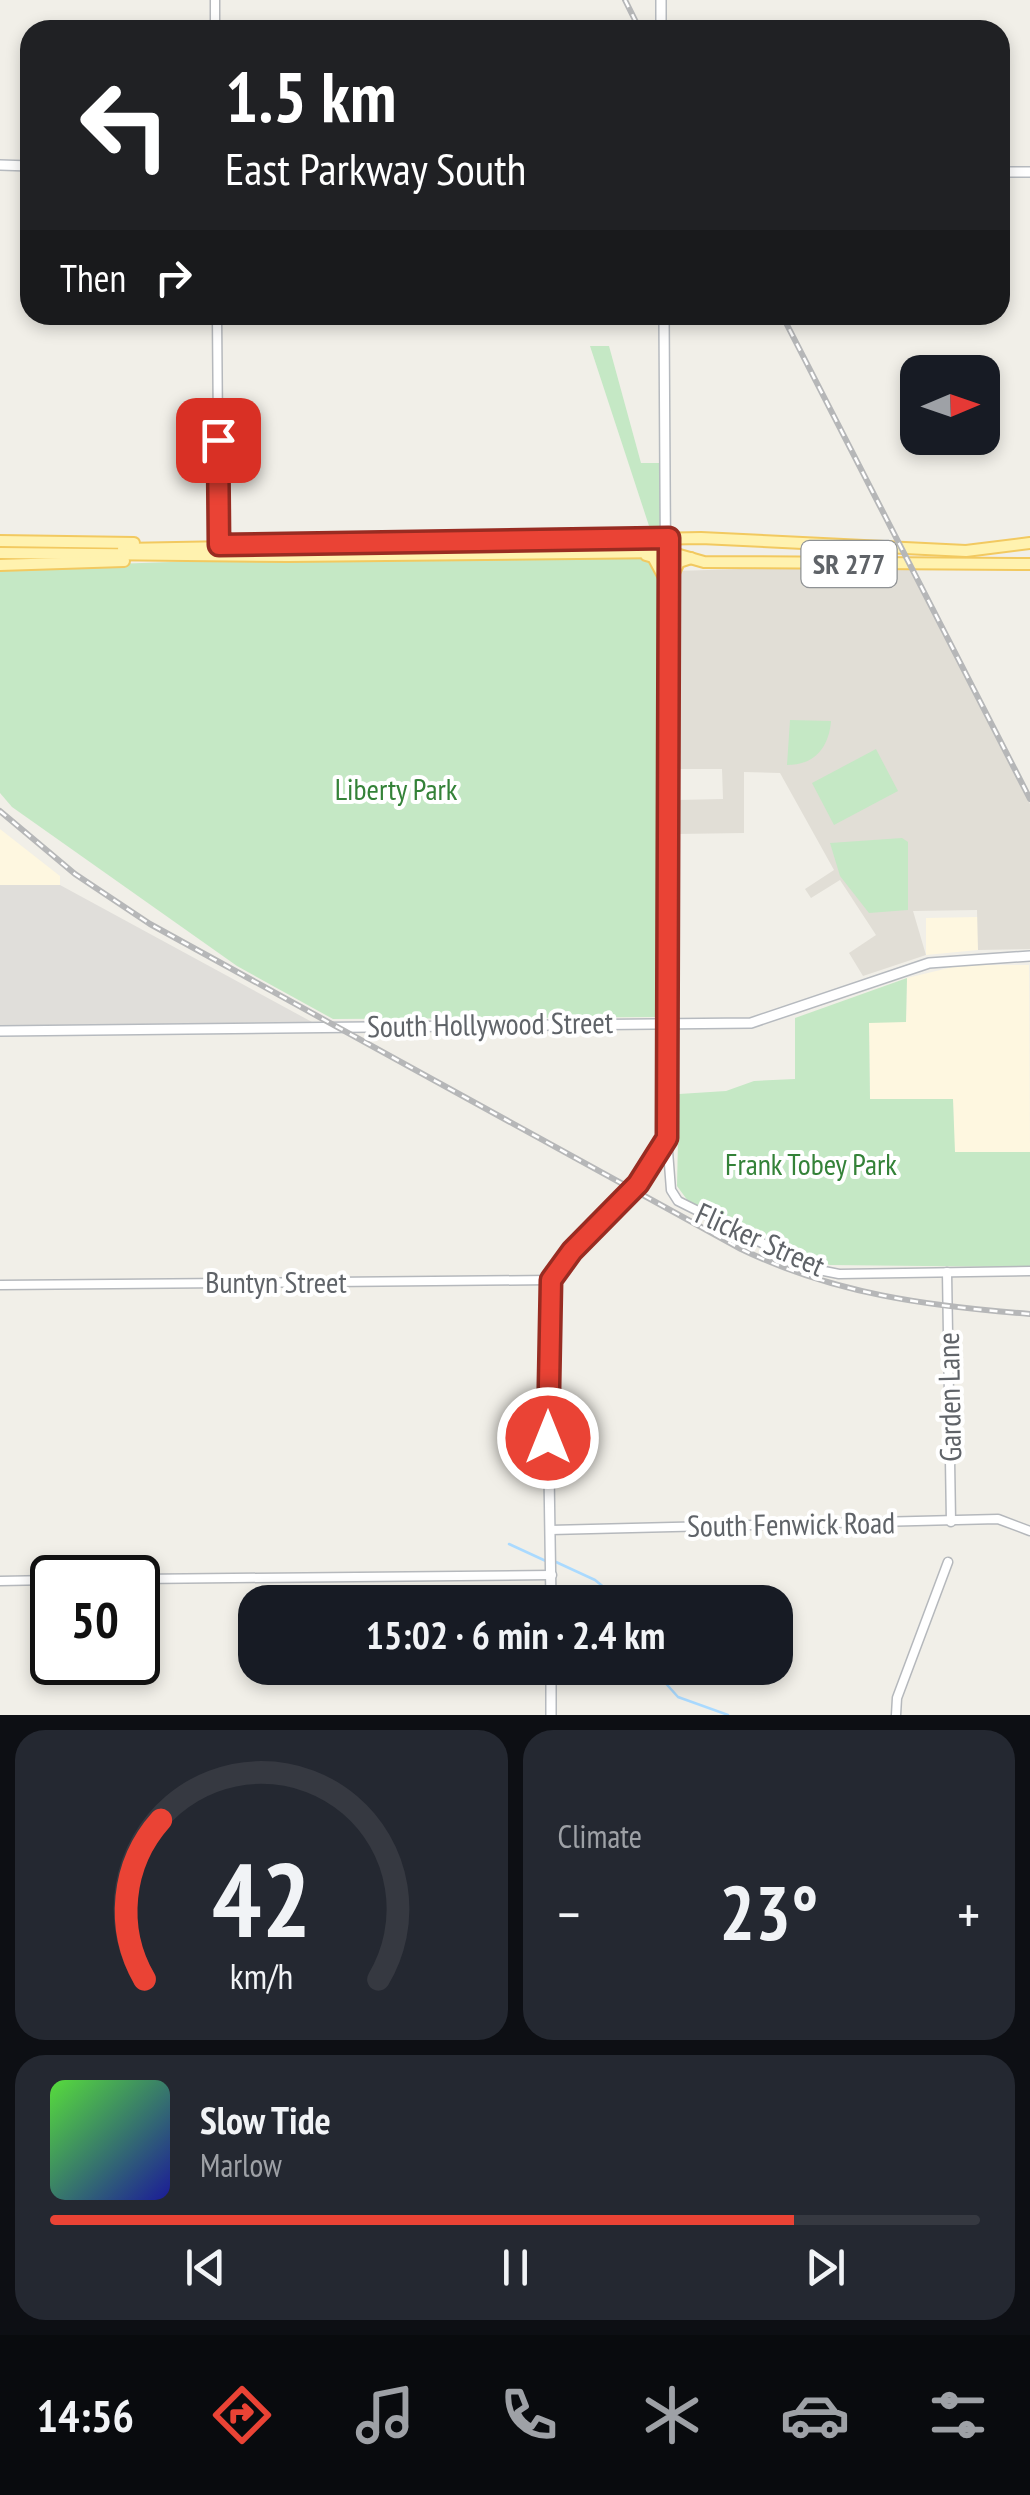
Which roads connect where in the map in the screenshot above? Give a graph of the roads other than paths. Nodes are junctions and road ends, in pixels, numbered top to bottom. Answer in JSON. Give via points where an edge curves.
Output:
{"nodes":[{"id":1,"x":217,"y":325,"type":"edge"},
{"id":2,"x":664,"y":325,"type":"edge"},
{"id":3,"x":669,"y":538,"type":"junction"},
{"id":4,"x":0,"y":541,"type":"edge"},
{"id":5,"x":1030,"y":543,"type":"edge"},
{"id":6,"x":170,"y":545,"type":"junction"},
{"id":7,"x":219,"y":550,"type":"junction"},
{"id":8,"x":669,"y":552,"type":"junction"},
{"id":9,"x":0,"y":553,"type":"edge"},
{"id":10,"x":62,"y":553,"type":"junction"},
{"id":11,"x":640,"y":553,"type":"junction"},
{"id":12,"x":178,"y":556,"type":"junction"},
{"id":13,"x":691,"y":558,"type":"junction"},
{"id":14,"x":1030,"y":564,"type":"edge"},
{"id":15,"x":0,"y":565,"type":"edge"},
{"id":16,"x":668,"y":585,"type":"junction"},
{"id":17,"x":1030,"y":956,"type":"edge"},
{"id":18,"x":670,"y":1022,"type":"junction"},
{"id":19,"x":0,"y":1031,"type":"edge"},
{"id":20,"x":667,"y":1138,"type":"junction"},
{"id":21,"x":1030,"y":1271,"type":"edge"},
{"id":22,"x":947,"y":1272,"type":"junction"},
{"id":23,"x":551,"y":1280,"type":"junction"},
{"id":24,"x":0,"y":1285,"type":"edge"},
{"id":25,"x":951,"y":1522,"type":"junction"},
{"id":26,"x":550,"y":1530,"type":"junction"},
{"id":27,"x":1030,"y":1531,"type":"edge"},
{"id":28,"x":948,"y":1562,"type":"dead end"},
{"id":29,"x":552,"y":1575,"type":"junction"},
{"id":30,"x":160,"y":1579,"type":"edge"},
{"id":31,"x":30,"y":1580,"type":"edge"},
{"id":32,"x":0,"y":1581,"type":"edge"},
{"id":33,"x":552,"y":1585,"type":"edge"},
{"id":34,"x":551,"y":1685,"type":"edge"},
{"id":35,"x":551,"y":1715,"type":"edge"},
{"id":36,"x":896,"y":1715,"type":"edge"}],
"edges":[{"from":1,"to":7,"type":"street"},
{"from":2,"to":3,"type":"main road"},
{"from":3,"to":5,"type":"main road","number":"SR 277","via":[[917,550]]},
{"from":3,"to":7,"type":"main road","number":"SR 277"},
{"from":3,"to":8,"type":"main road"},
{"from":4,"to":6,"type":"main road"},
{"from":6,"to":7,"type":"main road","number":"SR 277"},
{"from":6,"to":10,"type":"main road","number":"SR 277"},
{"from":7,"to":11,"type":"main road","number":"SR 277"},
{"from":7,"to":12,"type":"main road","number":"SR 277"},
{"from":8,"to":11,"type":"main road","number":"SR 277"},
{"from":8,"to":13,"type":"main road","number":"SR 277"},
{"from":8,"to":16,"type":"main road"},
{"from":9,"to":10,"type":"main road","number":"SR 277"},
{"from":10,"to":12,"type":"main road","number":"SR 277"},
{"from":11,"to":16,"type":"main road","via":[[653,557]]},
{"from":12,"to":15,"type":"main road"},
{"from":13,"to":14,"type":"main road","number":"SR 277"},
{"from":13,"to":16,"type":"main road","via":[[678,562]]},
{"from":16,"to":18,"type":"main road"},
{"from":17,"to":18,"type":"main road","name":"South Hollywood Street","via":[[930,963],[751,1022]]},
{"from":18,"to":19,"type":"main road","name":"South Hollywood Street"},
{"from":18,"to":20,"type":"main road"},
{"from":20,"to":22,"type":"street","name":"Flicker Street","via":[[671,1190],[678,1201],[750,1241],[839,1274]]},
{"from":20,"to":23,"type":"main road","via":[[638,1184]]},
{"from":21,"to":22,"type":"street","name":"Flicker Street"},
{"from":22,"to":25,"type":"street","name":"Garden Lane"},
{"from":23,"to":24,"type":"street","name":"Buntyn Street"},
{"from":23,"to":26,"type":"main road"},
{"from":25,"to":26,"type":"street","name":"South Fenwick Road"},
{"from":25,"to":27,"type":"street","name":"South Fenwick Road","via":[[998,1520]]},
{"from":26,"to":29,"type":"main road"},
{"from":28,"to":36,"type":"street"},
{"from":29,"to":30,"type":"street"},
{"from":29,"to":33,"type":"main road"},
{"from":31,"to":32,"type":"street"},
{"from":34,"to":35,"type":"main road"}]}
